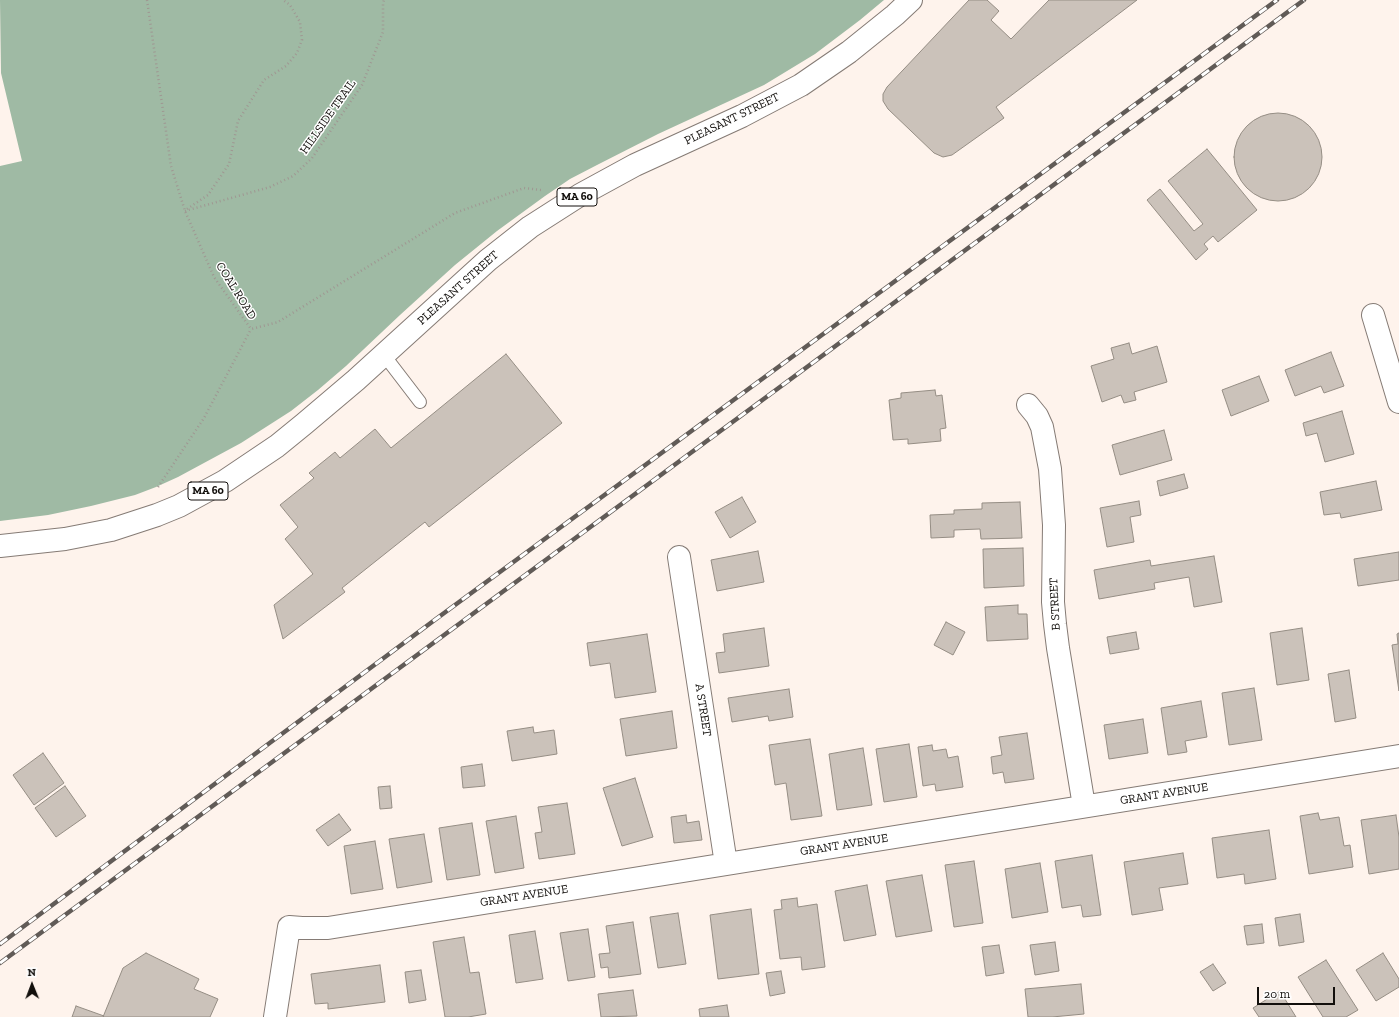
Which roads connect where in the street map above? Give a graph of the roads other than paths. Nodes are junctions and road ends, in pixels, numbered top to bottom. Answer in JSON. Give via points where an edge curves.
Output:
{"nodes":[{"id":1,"x":911,"y":0,"type":"edge"},
{"id":2,"x":1373,"y":315,"type":"dead end"},
{"id":3,"x":384,"y":354,"type":"junction"},
{"id":4,"x":420,"y":402,"type":"dead end"},
{"id":5,"x":1399,"y":402,"type":"edge"},
{"id":6,"x":1028,"y":405,"type":"dead end"},
{"id":7,"x":0,"y":546,"type":"edge"},
{"id":8,"x":679,"y":557,"type":"dead end"},
{"id":9,"x":1399,"y":756,"type":"edge"},
{"id":10,"x":1084,"y":806,"type":"junction"},
{"id":11,"x":726,"y":864,"type":"junction"},
{"id":12,"x":274,"y":1017,"type":"edge"}],
"edges":[{"from":1,"to":3,"type":"street","name":"PLEASANT STREET","number":"MA 60","via":[[849,52],[800,85],[716,129],[635,165],[580,195],[530,227],[458,286]]},
{"from":2,"to":5,"type":"street"},
{"from":3,"to":4,"type":"lane"},
{"from":3,"to":7,"type":"street","name":"PLEASANT STREET","number":"MA 60","via":[[309,420],[260,458],[201,494],[157,515],[89,535]]},
{"from":6,"to":10,"type":"street","name":"B STREET","via":[[1042,427],[1050,469],[1054,525],[1055,624]]},
{"from":8,"to":11,"type":"street","name":"A STREET"},
{"from":9,"to":10,"type":"street","name":"GRANT AVENUE"},
{"from":10,"to":11,"type":"street","name":"GRANT AVENUE"},
{"from":11,"to":12,"type":"street","name":"GRANT AVENUE","via":[[328,928],[289,927]]}]}
